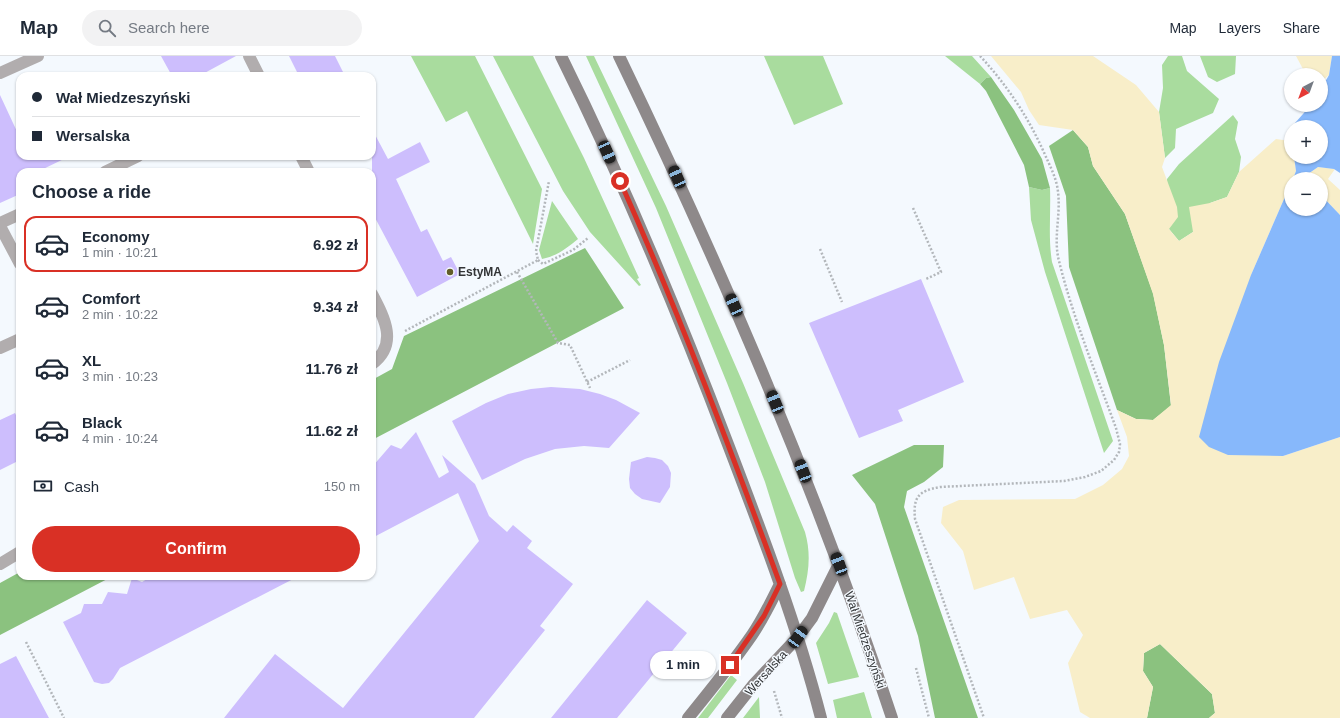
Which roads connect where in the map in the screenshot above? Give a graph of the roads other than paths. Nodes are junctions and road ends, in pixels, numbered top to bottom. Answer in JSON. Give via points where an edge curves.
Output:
{"nodes":[{"id":1,"x":38,"y":56,"type":"edge"},
{"id":2,"x":249,"y":56,"type":"edge"},
{"id":3,"x":561,"y":56,"type":"edge"},
{"id":4,"x":619,"y":56,"type":"edge"},
{"id":5,"x":257,"y":72,"type":"edge"},
{"id":6,"x":0,"y":73,"type":"edge"},
{"id":7,"x":130,"y":160,"type":"edge"},
{"id":8,"x":113,"y":168,"type":"edge"},
{"id":9,"x":16,"y":216,"type":"edge"},
{"id":10,"x":0,"y":225,"type":"edge"},
{"id":11,"x":16,"y":256,"type":"edge"},
{"id":12,"x":376,"y":302,"type":"edge"},
{"id":13,"x":16,"y":341,"type":"edge"},
{"id":14,"x":0,"y":348,"type":"edge"},
{"id":15,"x":376,"y":359,"type":"edge"},
{"id":16,"x":16,"y":554,"type":"edge"},
{"id":17,"x":0,"y":564,"type":"edge"},
{"id":18,"x":839,"y":564,"type":"junction"},
{"id":19,"x":780,"y":584,"type":"junction"},
{"id":20,"x":798,"y":637,"type":"junction"},
{"id":21,"x":688,"y":718,"type":"edge"},
{"id":22,"x":727,"y":718,"type":"edge"},
{"id":23,"x":821,"y":718,"type":"edge"},
{"id":24,"x":892,"y":718,"type":"edge"}],
"edges":[{"from":1,"to":6,"type":"street"},
{"from":2,"to":5,"type":"street"},
{"from":3,"to":19,"type":"main road","via":[[645,238],[715,411]]},
{"from":4,"to":18,"type":"main road","name":"Wał Miedzeszyński","via":[[671,163],[746,333]]},
{"from":7,"to":8,"type":"street"},
{"from":9,"to":10,"type":"street"},
{"from":10,"to":11,"type":"street"},
{"from":12,"to":15,"type":"street","via":[[385,319],[387,340]]},
{"from":13,"to":14,"type":"street"},
{"from":16,"to":17,"type":"street"},
{"from":18,"to":20,"type":"main road","name":"Wersalska","via":[[812,618]]},
{"from":18,"to":24,"type":"main road","name":"Wał Miedzeszyński"},
{"from":19,"to":20,"type":"main road"},
{"from":19,"to":21,"type":"main road","via":[[752,635]]},
{"from":20,"to":22,"type":"main road","name":"Wersalska","via":[[754,684]]},
{"from":20,"to":23,"type":"main road"}]}
